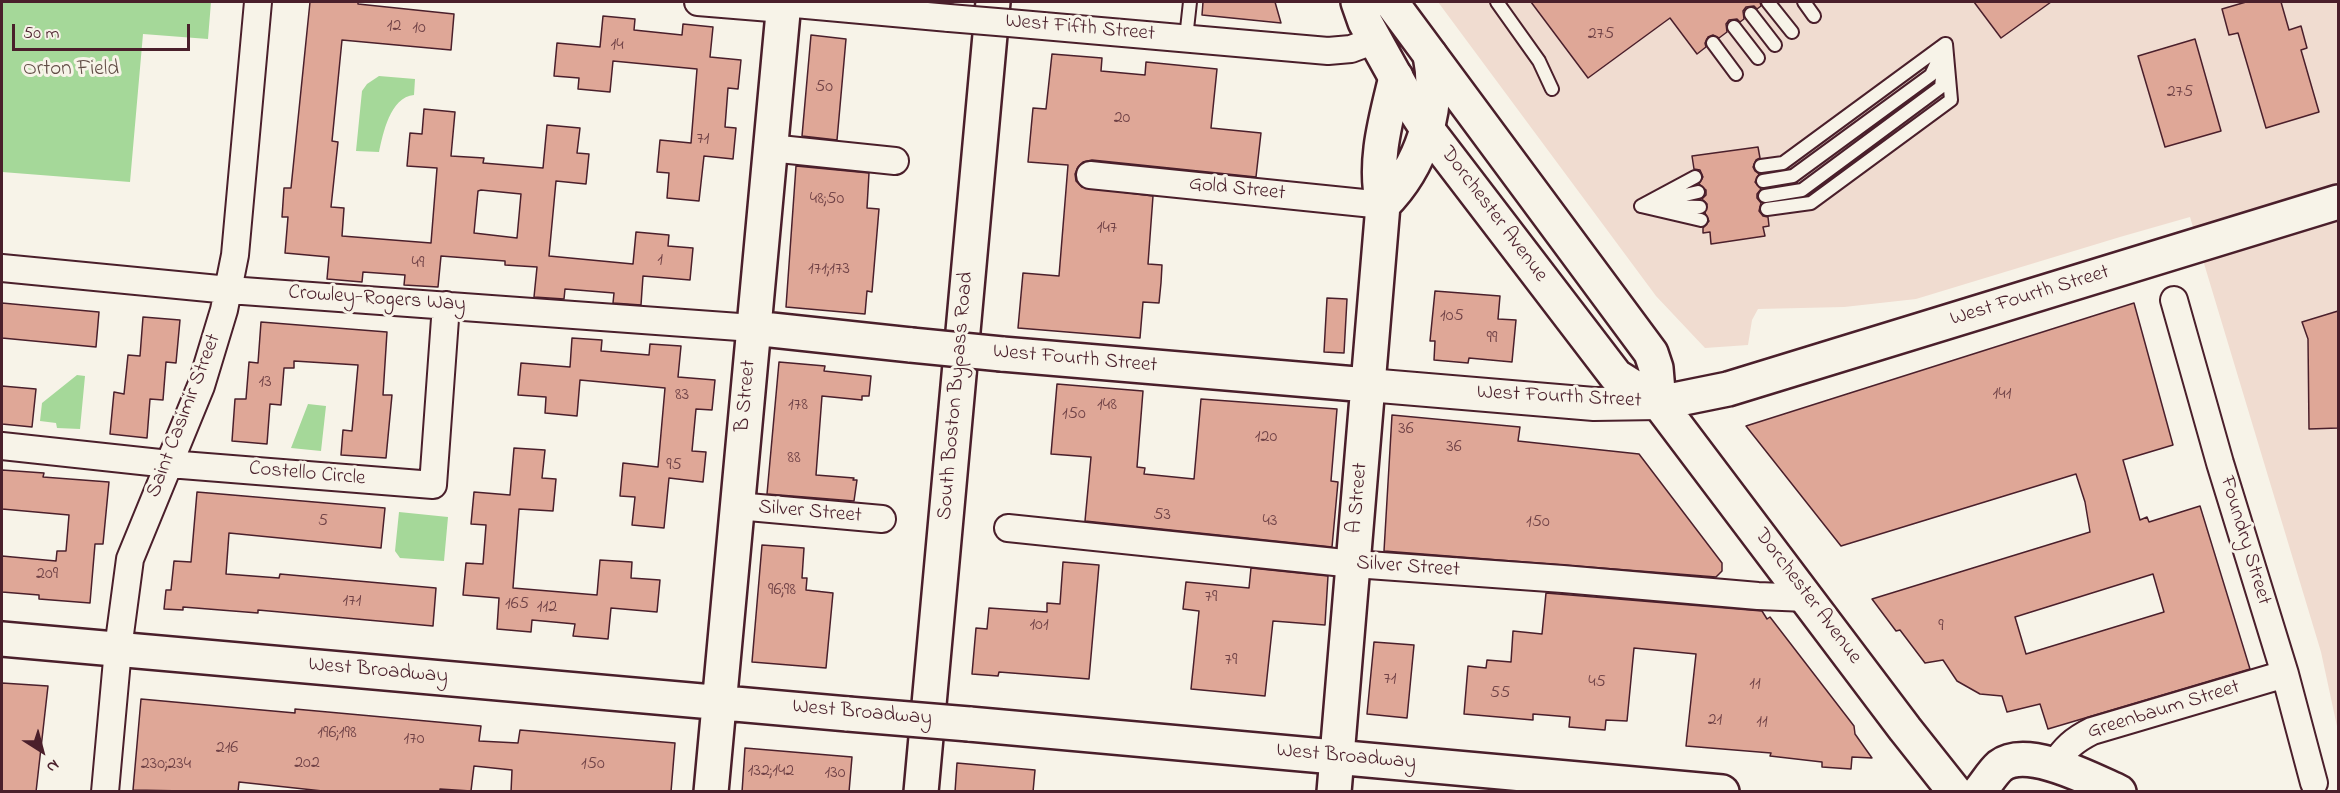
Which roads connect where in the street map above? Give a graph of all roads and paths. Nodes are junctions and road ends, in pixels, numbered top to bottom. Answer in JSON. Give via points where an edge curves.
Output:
{"nodes":[{"id":1,"x":258,"y":2,"type":"edge"},
{"id":2,"x":698,"y":2,"type":"edge"},
{"id":3,"x":1190,"y":2,"type":"edge"},
{"id":4,"x":1358,"y":2,"type":"edge"},
{"id":5,"x":1390,"y":2,"type":"edge"},
{"id":6,"x":1497,"y":2,"type":"edge"},
{"id":7,"x":1768,"y":2,"type":"edge"},
{"id":8,"x":1804,"y":2,"type":"edge"},
{"id":9,"x":783,"y":4,"type":"edge"},
{"id":10,"x":1001,"y":12,"type":"edge"},
{"id":11,"x":1751,"y":14,"type":"dead end"},
{"id":12,"x":1814,"y":16,"type":"dead end"},
{"id":13,"x":1734,"y":27,"type":"dead end"},
{"id":14,"x":1792,"y":32,"type":"dead end"},
{"id":15,"x":1186,"y":38,"type":"junction"},
{"id":16,"x":1375,"y":40,"type":"junction"},
{"id":17,"x":1713,"y":43,"type":"dead end"},
{"id":18,"x":1946,"y":44,"type":"junction"},
{"id":19,"x":1775,"y":45,"type":"dead end"},
{"id":20,"x":1430,"y":55,"type":"junction"},
{"id":21,"x":1758,"y":58,"type":"dead end"},
{"id":22,"x":1736,"y":74,"type":"dead end"},
{"id":23,"x":1396,"y":77,"type":"junction"},
{"id":24,"x":1552,"y":89,"type":"dead end"},
{"id":25,"x":1427,"y":129,"type":"junction"},
{"id":26,"x":770,"y":148,"type":"junction"},
{"id":27,"x":895,"y":161,"type":"dead end"},
{"id":28,"x":1761,"y":166,"type":"dead end"},
{"id":29,"x":1090,"y":176,"type":"dead end"},
{"id":30,"x":1695,"y":177,"type":"dead end"},
{"id":31,"x":1763,"y":181,"type":"dead end"},
{"id":32,"x":1698,"y":192,"type":"dead end"},
{"id":33,"x":1765,"y":196,"type":"dead end"},
{"id":34,"x":2338,"y":202,"type":"edge"},
{"id":35,"x":1383,"y":205,"type":"junction"},
{"id":36,"x":1641,"y":206,"type":"junction"},
{"id":37,"x":1700,"y":207,"type":"dead end"},
{"id":38,"x":1767,"y":209,"type":"dead end"},
{"id":39,"x":1701,"y":220,"type":"dead end"},
{"id":40,"x":2,"y":268,"type":"edge"},
{"id":41,"x":229,"y":290,"type":"junction"},
{"id":42,"x":2174,"y":300,"type":"dead end"},
{"id":43,"x":446,"y":305,"type":"junction"},
{"id":44,"x":753,"y":328,"type":"junction"},
{"id":45,"x":1368,"y":385,"type":"junction"},
{"id":46,"x":1659,"y":403,"type":"junction"},
{"id":47,"x":2,"y":446,"type":"edge"},
{"id":48,"x":169,"y":464,"type":"junction"},
{"id":49,"x":737,"y":506,"type":"junction"},
{"id":50,"x":882,"y":519,"type":"dead end"},
{"id":51,"x":1008,"y":528,"type":"dead end"},
{"id":52,"x":1354,"y":564,"type":"junction"},
{"id":53,"x":1808,"y":598,"type":"junction"},
{"id":54,"x":2,"y":639,"type":"edge"},
{"id":55,"x":118,"y":649,"type":"junction"},
{"id":56,"x":2285,"y":674,"type":"junction"},
{"id":57,"x":719,"y":702,"type":"junction"},
{"id":58,"x":1337,"y":758,"type":"junction"},
{"id":59,"x":2054,"y":765,"type":"junction"},
{"id":60,"x":2314,"y":783,"type":"dead end"},
{"id":61,"x":105,"y":792,"type":"edge"},
{"id":62,"x":711,"y":792,"type":"edge"},
{"id":63,"x":921,"y":792,"type":"edge"},
{"id":64,"x":1334,"y":792,"type":"edge"},
{"id":65,"x":1722,"y":792,"type":"edge"},
{"id":66,"x":1955,"y":792,"type":"edge"},
{"id":67,"x":1979,"y":792,"type":"edge"},
{"id":68,"x":2119,"y":792,"type":"edge"}],
"edges":[{"from":1,"to":41,"type":"street","name":"Saint Casimir Street"},
{"from":2,"to":9,"type":"street","name":"West Fifth Street"},
{"from":3,"to":15,"type":"lane"},
{"from":4,"to":16,"type":"main road","name":"Dorchester Avenue"},
{"from":5,"to":20,"type":"main road","name":"Dorchester Avenue"},
{"from":6,"to":24,"type":"lane","via":[[1539,61]]},
{"from":7,"to":14,"type":"lane"},
{"from":8,"to":12,"type":"lane"},
{"from":9,"to":10,"type":"street","name":"West Fifth Street","bridge":true,"via":[[948,18]]},
{"from":9,"to":26,"type":"main road","name":"B Street"},
{"from":10,"to":15,"type":"street","name":"West Fifth Street"},
{"from":10,"to":63,"type":"main road","name":"South Boston Bypass Road"},
{"from":11,"to":19,"type":"lane"},
{"from":13,"to":21,"type":"lane"},
{"from":15,"to":16,"type":"street","name":"West Fifth Street","via":[[1336,51]]},
{"from":16,"to":23,"type":"main road","name":"Dorchester Avenue"},
{"from":17,"to":22,"type":"lane"},
{"from":18,"to":28,"type":"lane","via":[[1783,163]]},
{"from":18,"to":31,"type":"lane","via":[[1931,75],[1793,176]]},
{"from":18,"to":33,"type":"lane","via":[[1941,87],[1802,190]]},
{"from":18,"to":38,"type":"lane","via":[[1951,100],[1811,203]]},
{"from":20,"to":25,"type":"main road","via":[[1433,89]]},
{"from":20,"to":46,"type":"main road","name":"Dorchester Avenue","via":[[1651,353]]},
{"from":23,"to":25,"type":"main road","name":"Dorchester Avenue"},
{"from":23,"to":35,"type":"main road","name":"A Street","via":[[1381,146],[1379,179]]},
{"from":25,"to":35,"type":"main road","via":[[1411,170]]},
{"from":25,"to":46,"type":"main road","name":"Dorchester Avenue","via":[[1616,376]]},
{"from":26,"to":27,"type":"street"},
{"from":26,"to":44,"type":"main road","name":"B Street"},
{"from":29,"to":35,"type":"street","name":"Gold Street"},
{"from":30,"to":36,"type":"lane"},
{"from":32,"to":36,"type":"lane"},
{"from":34,"to":46,"type":"main road","name":"West Fourth Street","via":[[1728,388]]},
{"from":35,"to":45,"type":"main road","name":"A Street"},
{"from":36,"to":37,"type":"lane"},
{"from":36,"to":39,"type":"lane"},
{"from":40,"to":41,"type":"street","name":"Crowley-Rogers Way"},
{"from":41,"to":43,"type":"street","name":"Crowley-Rogers Way"},
{"from":41,"to":48,"type":"street","name":"Saint Casimir Street","via":[[201,386]]},
{"from":42,"to":56,"type":"street","name":"Foundry Street"},
{"from":43,"to":44,"type":"street","name":"Crowley-Rogers Way"},
{"from":43,"to":48,"type":"street","name":"Costello Circle","via":[[433,486]]},
{"from":44,"to":45,"type":"main road","name":"West Fourth Street","bridge":true},
{"from":44,"to":49,"type":"main road","name":"B Street"},
{"from":45,"to":46,"type":"street","name":"West Fourth Street","via":[[1594,404]]},
{"from":45,"to":52,"type":"main road","name":"A Street"},
{"from":46,"to":53,"type":"main road","name":"Dorchester Avenue"},
{"from":47,"to":48,"type":"street","name":"Costello Circle"},
{"from":48,"to":55,"type":"street","name":"Saint Casimir Street","via":[[130,560]]},
{"from":49,"to":50,"type":"street","name":"Silver Street"},
{"from":49,"to":57,"type":"main road","name":"B Street"},
{"from":51,"to":52,"type":"street","name":"Silver Street"},
{"from":52,"to":53,"type":"street","name":"Silver Street"},
{"from":52,"to":58,"type":"main road","name":"A Street"},
{"from":53,"to":66,"type":"main road","name":"Dorchester Avenue"},
{"from":54,"to":55,"type":"main road","name":"West Broadway"},
{"from":55,"to":57,"type":"main road","name":"West Broadway"},
{"from":55,"to":61,"type":"street","name":"Saint Casimir Street"},
{"from":56,"to":59,"type":"street","name":"Greenbaum Street","via":[[2092,731],[2068,746]]},
{"from":56,"to":60,"type":"street","name":"Foundry Street"},
{"from":57,"to":58,"type":"main road","name":"West Broadway","bridge":true},
{"from":57,"to":62,"type":"main road","name":"B Street"},
{"from":58,"to":64,"type":"main road","name":"A Street"},
{"from":58,"to":65,"type":"main road","name":"West Broadway"},
{"from":59,"to":67,"type":"main road","via":[[2012,761],[2001,766]]},
{"from":59,"to":68,"type":"main road"}]}
